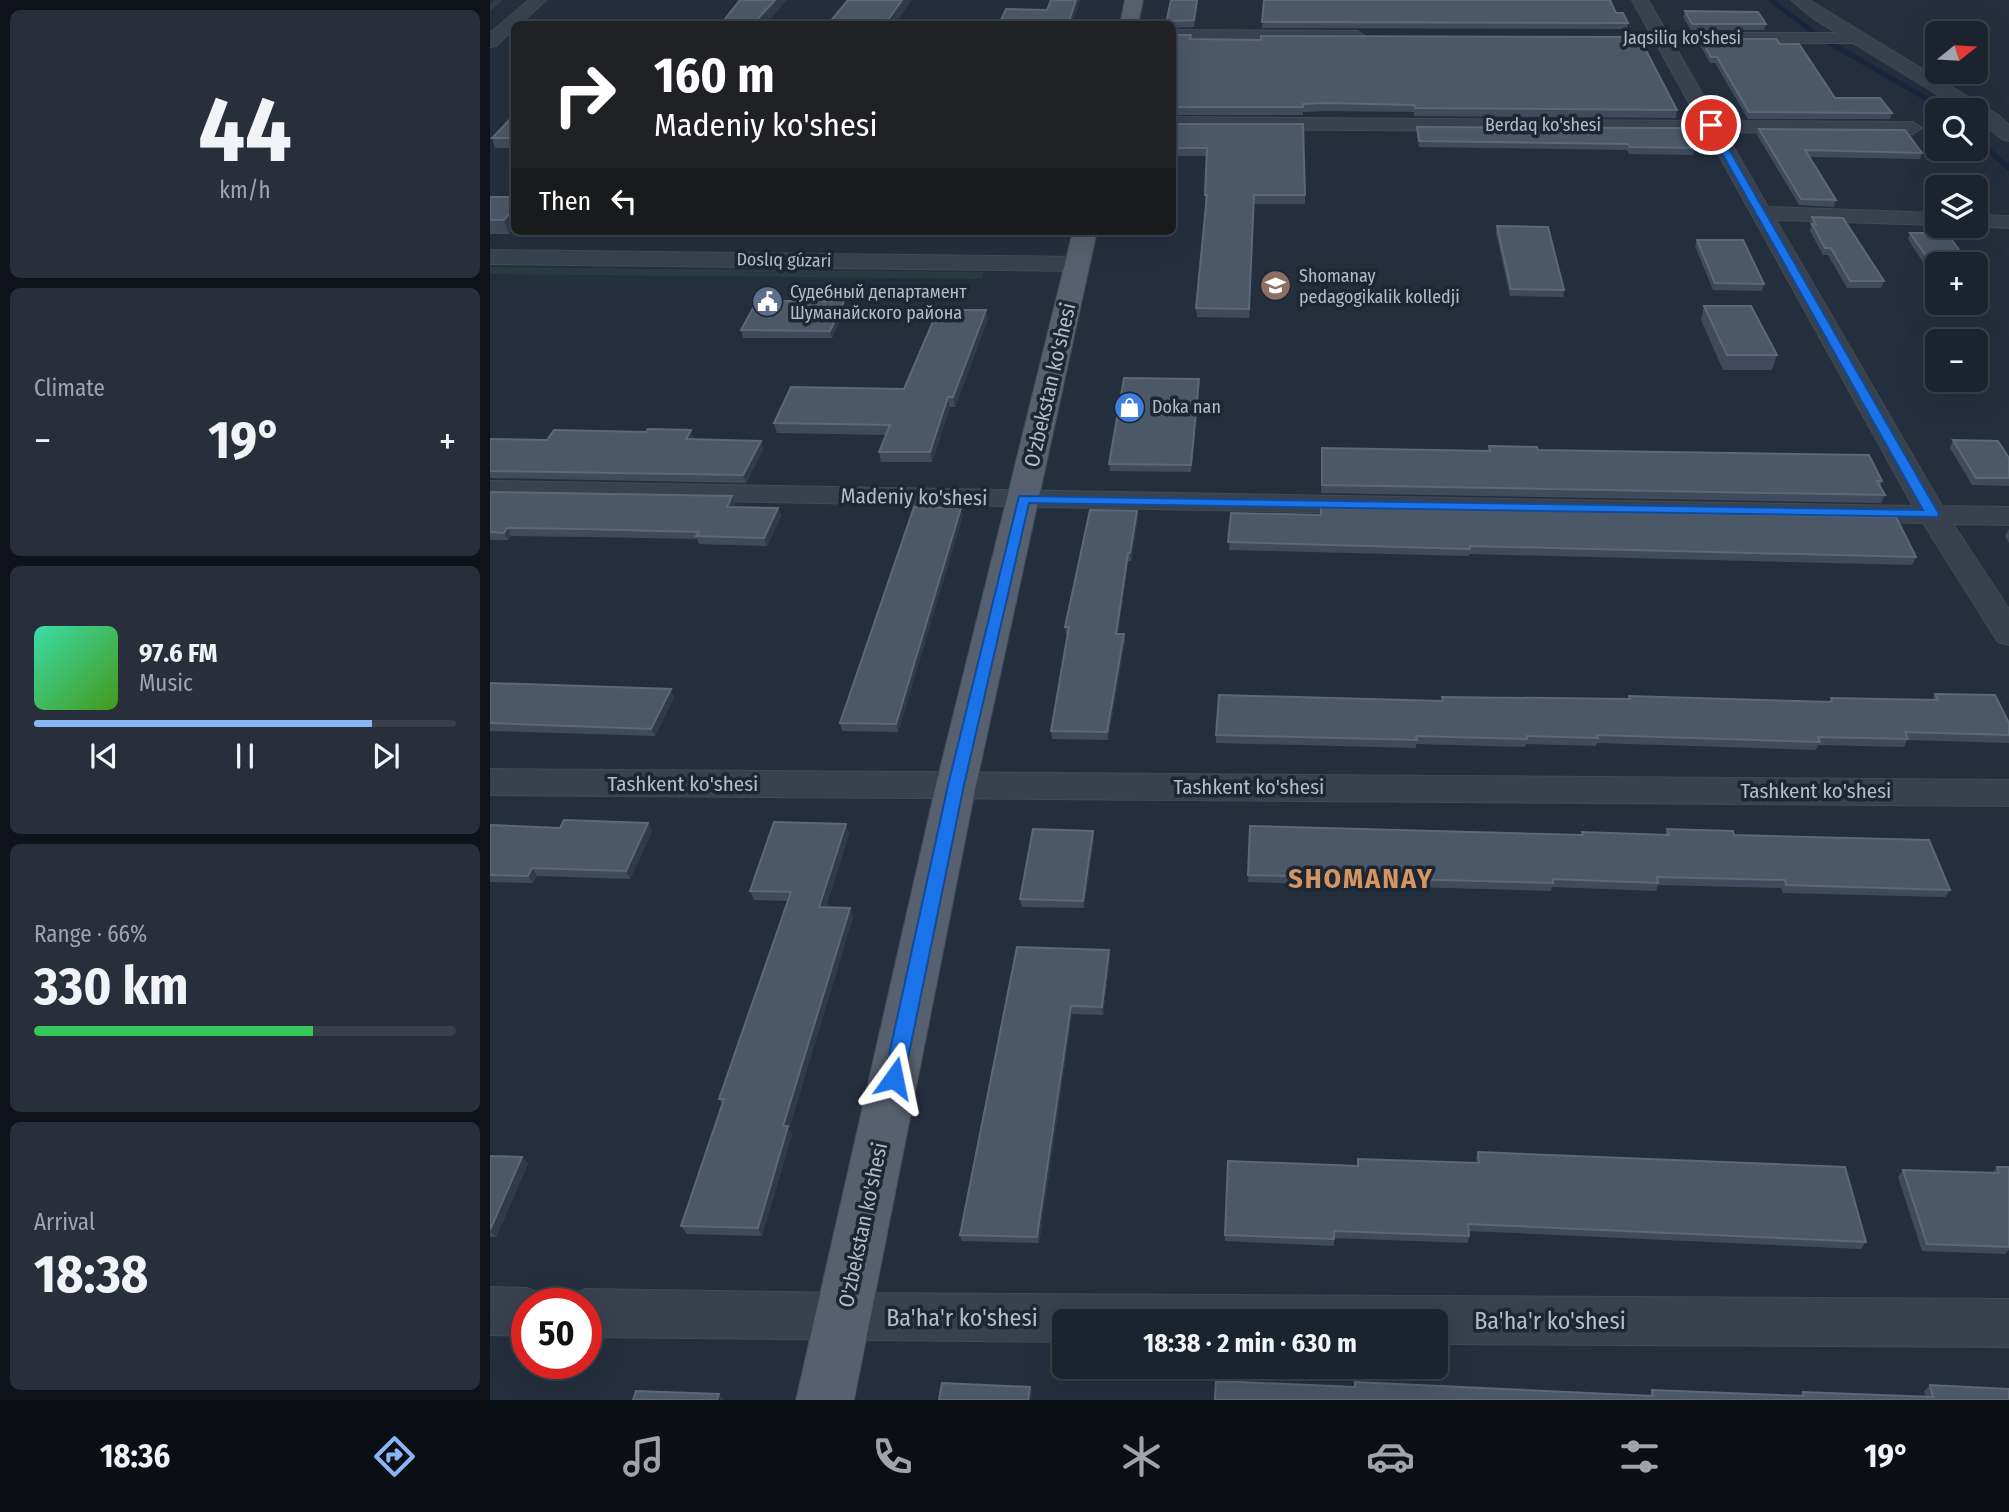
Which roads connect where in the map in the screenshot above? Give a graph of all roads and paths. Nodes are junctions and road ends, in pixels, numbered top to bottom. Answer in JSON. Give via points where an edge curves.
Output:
{"nodes":[{"id":1,"x":538,"y":0,"type":"edge"},
{"id":2,"x":1134,"y":0,"type":"edge"},
{"id":3,"x":1640,"y":0,"type":"edge"},
{"id":4,"x":1799,"y":0,"type":"edge"},
{"id":5,"x":514,"y":21,"type":"edge"},
{"id":6,"x":1130,"y":21,"type":"edge"},
{"id":7,"x":1176,"y":35,"type":"edge"},
{"id":8,"x":1368,"y":36,"type":"edge"},
{"id":9,"x":1619,"y":37,"type":"edge"},
{"id":10,"x":1661,"y":38,"type":"junction"},
{"id":11,"x":1856,"y":38,"type":"junction"},
{"id":12,"x":1176,"y":123,"type":"edge"},
{"id":13,"x":1711,"y":125,"type":"junction"},
{"id":14,"x":1913,"y":128,"type":"dead end"},
{"id":15,"x":2009,"y":135,"type":"edge"},
{"id":16,"x":1760,"y":213,"type":"junction"},
{"id":17,"x":1925,"y":219,"type":"edge"},
{"id":18,"x":1988,"y":221,"type":"edge"},
{"id":19,"x":2009,"y":222,"type":"edge"},
{"id":20,"x":490,"y":257,"type":"edge"},
{"id":21,"x":1079,"y":260,"type":"edge"},
{"id":22,"x":1007,"y":274,"type":"junction"},
{"id":23,"x":837,"y":283,"type":"dead end"},
{"id":24,"x":490,"y":489,"type":"edge"},
{"id":25,"x":1024,"y":499,"type":"junction"},
{"id":26,"x":1932,"y":514,"type":"junction"},
{"id":27,"x":2009,"y":516,"type":"edge"},
{"id":28,"x":2009,"y":635,"type":"edge"},
{"id":29,"x":490,"y":782,"type":"edge"},
{"id":30,"x":956,"y":785,"type":"junction"},
{"id":31,"x":2009,"y":793,"type":"edge"},
{"id":32,"x":490,"y":1311,"type":"edge"},
{"id":33,"x":511,"y":1311,"type":"edge"},
{"id":34,"x":602,"y":1313,"type":"edge"},
{"id":35,"x":844,"y":1317,"type":"junction"},
{"id":36,"x":2009,"y":1323,"type":"edge"},
{"id":37,"x":825,"y":1400,"type":"edge"}],
"edges":[{"from":1,"to":5,"type":"street"},
{"from":2,"to":6,"type":"main road"},
{"from":3,"to":10,"type":"street"},
{"from":4,"to":11,"type":"street"},
{"from":7,"to":8,"type":"street"},
{"from":9,"to":10,"type":"street","name":"Jaqsiliq ko'shesi"},
{"from":10,"to":11,"type":"street","name":"Jaqsiliq ko'shesi"},
{"from":10,"to":13,"type":"street"},
{"from":11,"to":15,"type":"street","via":[[1991,119]]},
{"from":12,"to":13,"type":"street","name":"Berdaq ko'shesi"},
{"from":13,"to":14,"type":"street","name":"Berdaq ko'shesi"},
{"from":13,"to":16,"type":"street"},
{"from":16,"to":17,"type":"street"},
{"from":16,"to":26,"type":"street"},
{"from":18,"to":19,"type":"street"},
{"from":20,"to":22,"type":"street","name":"Doslıq gúzari"},
{"from":21,"to":22,"type":"street","name":"Doslıq gúzari"},
{"from":21,"to":25,"type":"main road","name":"O'zbekstan ko'shesi"},
{"from":22,"to":23,"type":"street","name":"Doslıq gúzari"},
{"from":24,"to":25,"type":"street","name":"Madeniy ko'shesi"},
{"from":25,"to":26,"type":"street","name":"Madeniy ko'shesi"},
{"from":25,"to":30,"type":"main road","name":"O'zbekstan ko'shesi"},
{"from":26,"to":27,"type":"street","name":"Madeniy ko'shesi"},
{"from":26,"to":28,"type":"street"},
{"from":29,"to":30,"type":"street","name":"Tashkent ko'shesi"},
{"from":30,"to":31,"type":"street","name":"Tashkent ko'shesi"},
{"from":30,"to":35,"type":"main road","name":"O'zbekstan ko'shesi"},
{"from":32,"to":33,"type":"street"},
{"from":34,"to":35,"type":"street","name":"Ba'ha'r ko'shesi"},
{"from":35,"to":36,"type":"street","name":"Ba'ha'r ko'shesi"},
{"from":35,"to":37,"type":"main road","name":"O'zbekstan ko'shesi"}]}
